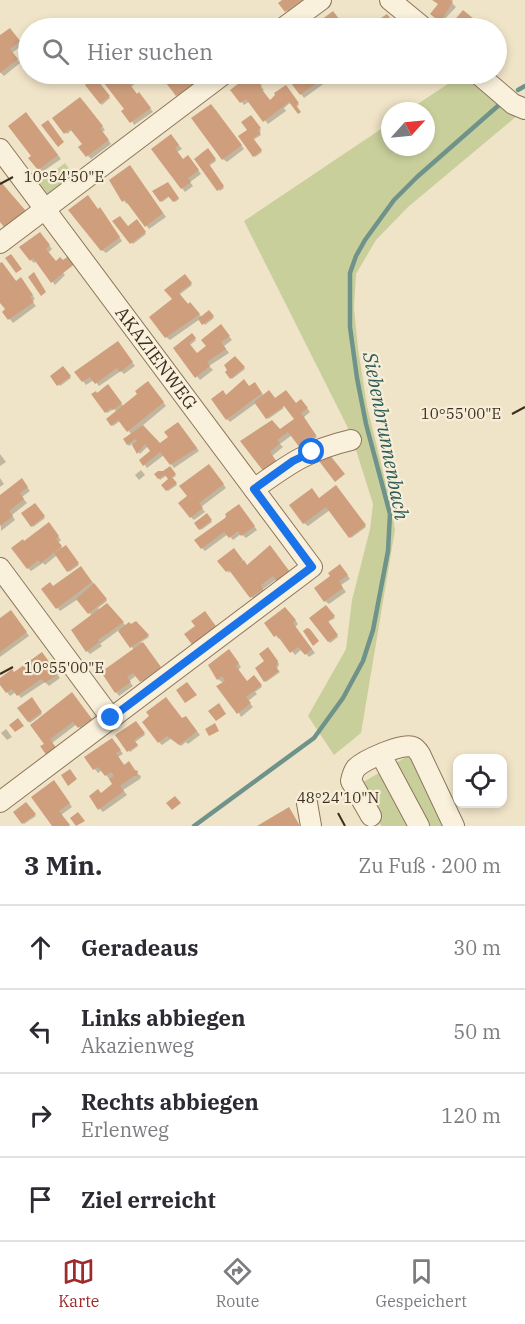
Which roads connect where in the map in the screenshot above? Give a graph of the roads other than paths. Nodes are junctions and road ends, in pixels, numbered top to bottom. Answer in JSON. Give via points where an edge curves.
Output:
{"nodes":[{"id":1,"x":321,"y":0,"type":"edge"},
{"id":2,"x":390,"y":0,"type":"edge"},
{"id":3,"x":297,"y":18,"type":"edge"},
{"id":4,"x":412,"y":18,"type":"edge"},
{"id":5,"x":211,"y":84,"type":"edge"},
{"id":6,"x":0,"y":149,"type":"edge"},
{"id":7,"x":46,"y":209,"type":"junction"},
{"id":8,"x":0,"y":243,"type":"edge"},
{"id":9,"x":351,"y":440,"type":"dead end"},
{"id":10,"x":254,"y":489,"type":"junction"},
{"id":11,"x":0,"y":568,"type":"edge"},
{"id":12,"x":111,"y":718,"type":"junction"},
{"id":13,"x":381,"y":755,"type":"junction"},
{"id":14,"x":0,"y":802,"type":"edge"},
{"id":15,"x":307,"y":803,"type":"dead end"},
{"id":16,"x":371,"y":816,"type":"dead end"},
{"id":17,"x":310,"y":826,"type":"edge"},
{"id":18,"x":418,"y":826,"type":"edge"},
{"id":19,"x":454,"y":826,"type":"edge"}],
"edges":[{"from":1,"to":3,"type":"street"},
{"from":2,"to":4,"type":"street"},
{"from":5,"to":7,"type":"street"},
{"from":6,"to":7,"type":"street","name":"AKAZIENWEG"},
{"from":7,"to":8,"type":"street"},
{"from":7,"to":10,"type":"street","name":"AKAZIENWEG"},
{"from":9,"to":10,"type":"street","via":[[293,461]]},
{"from":10,"to":12,"type":"street","name":"AKAZIENWEG","via":[[312,567]]},
{"from":11,"to":12,"type":"street"},
{"from":12,"to":14,"type":"street"},
{"from":13,"to":16,"type":"street","via":[[358,766],[351,781]]},
{"from":13,"to":18,"type":"street"},
{"from":13,"to":19,"type":"street","via":[[401,747],[415,748]]},
{"from":15,"to":17,"type":"street"}]}
